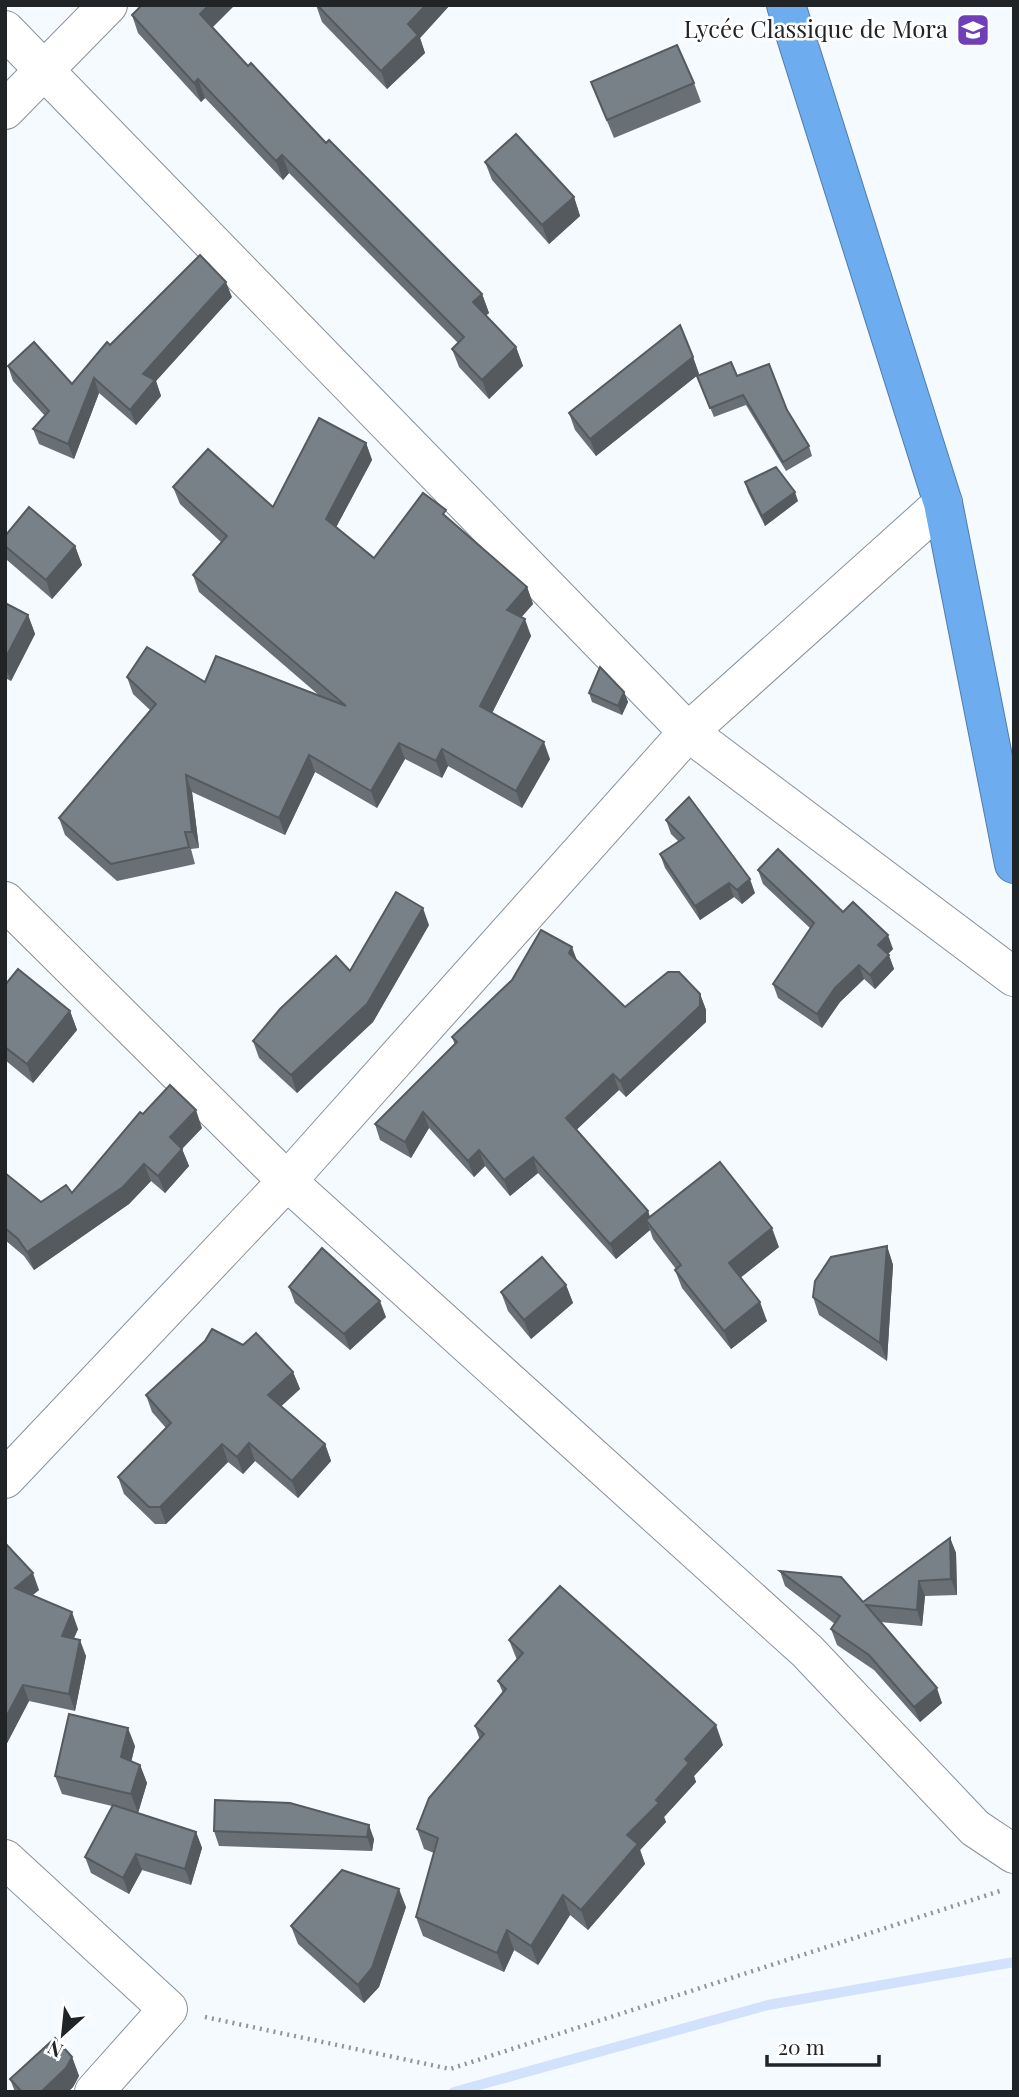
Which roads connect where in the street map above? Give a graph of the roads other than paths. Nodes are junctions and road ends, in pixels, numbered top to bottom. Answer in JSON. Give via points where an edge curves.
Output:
{"nodes":[{"id":1,"x":108,"y":5,"type":"edge"},
{"id":2,"x":786,"y":5,"type":"edge"},
{"id":3,"x":5,"y":30,"type":"edge"},
{"id":4,"x":46,"y":71,"type":"junction"},
{"id":5,"x":5,"y":110,"type":"edge"},
{"id":6,"x":943,"y":503,"type":"junction"},
{"id":7,"x":688,"y":732,"type":"junction"},
{"id":8,"x":1014,"y":864,"type":"edge"},
{"id":9,"x":5,"y":901,"type":"edge"},
{"id":10,"x":1014,"y":977,"type":"edge"},
{"id":11,"x":287,"y":1181,"type":"junction"},
{"id":12,"x":5,"y":1479,"type":"edge"},
{"id":13,"x":1014,"y":1854,"type":"edge"},
{"id":14,"x":5,"y":1859,"type":"edge"},
{"id":15,"x":94,"y":2092,"type":"edge"}],
"edges":[{"from":1,"to":4,"type":"street"},
{"from":2,"to":6,"type":"highway"},
{"from":3,"to":4,"type":"street"},
{"from":4,"to":5,"type":"street"},
{"from":4,"to":7,"type":"street"},
{"from":6,"to":7,"type":"street"},
{"from":6,"to":8,"type":"highway"},
{"from":7,"to":10,"type":"street"},
{"from":7,"to":11,"type":"street"},
{"from":9,"to":11,"type":"street"},
{"from":11,"to":12,"type":"street"},
{"from":11,"to":13,"type":"street","via":[[807,1651],[975,1828]]},
{"from":14,"to":15,"type":"street","via":[[168,2009]]}]}
